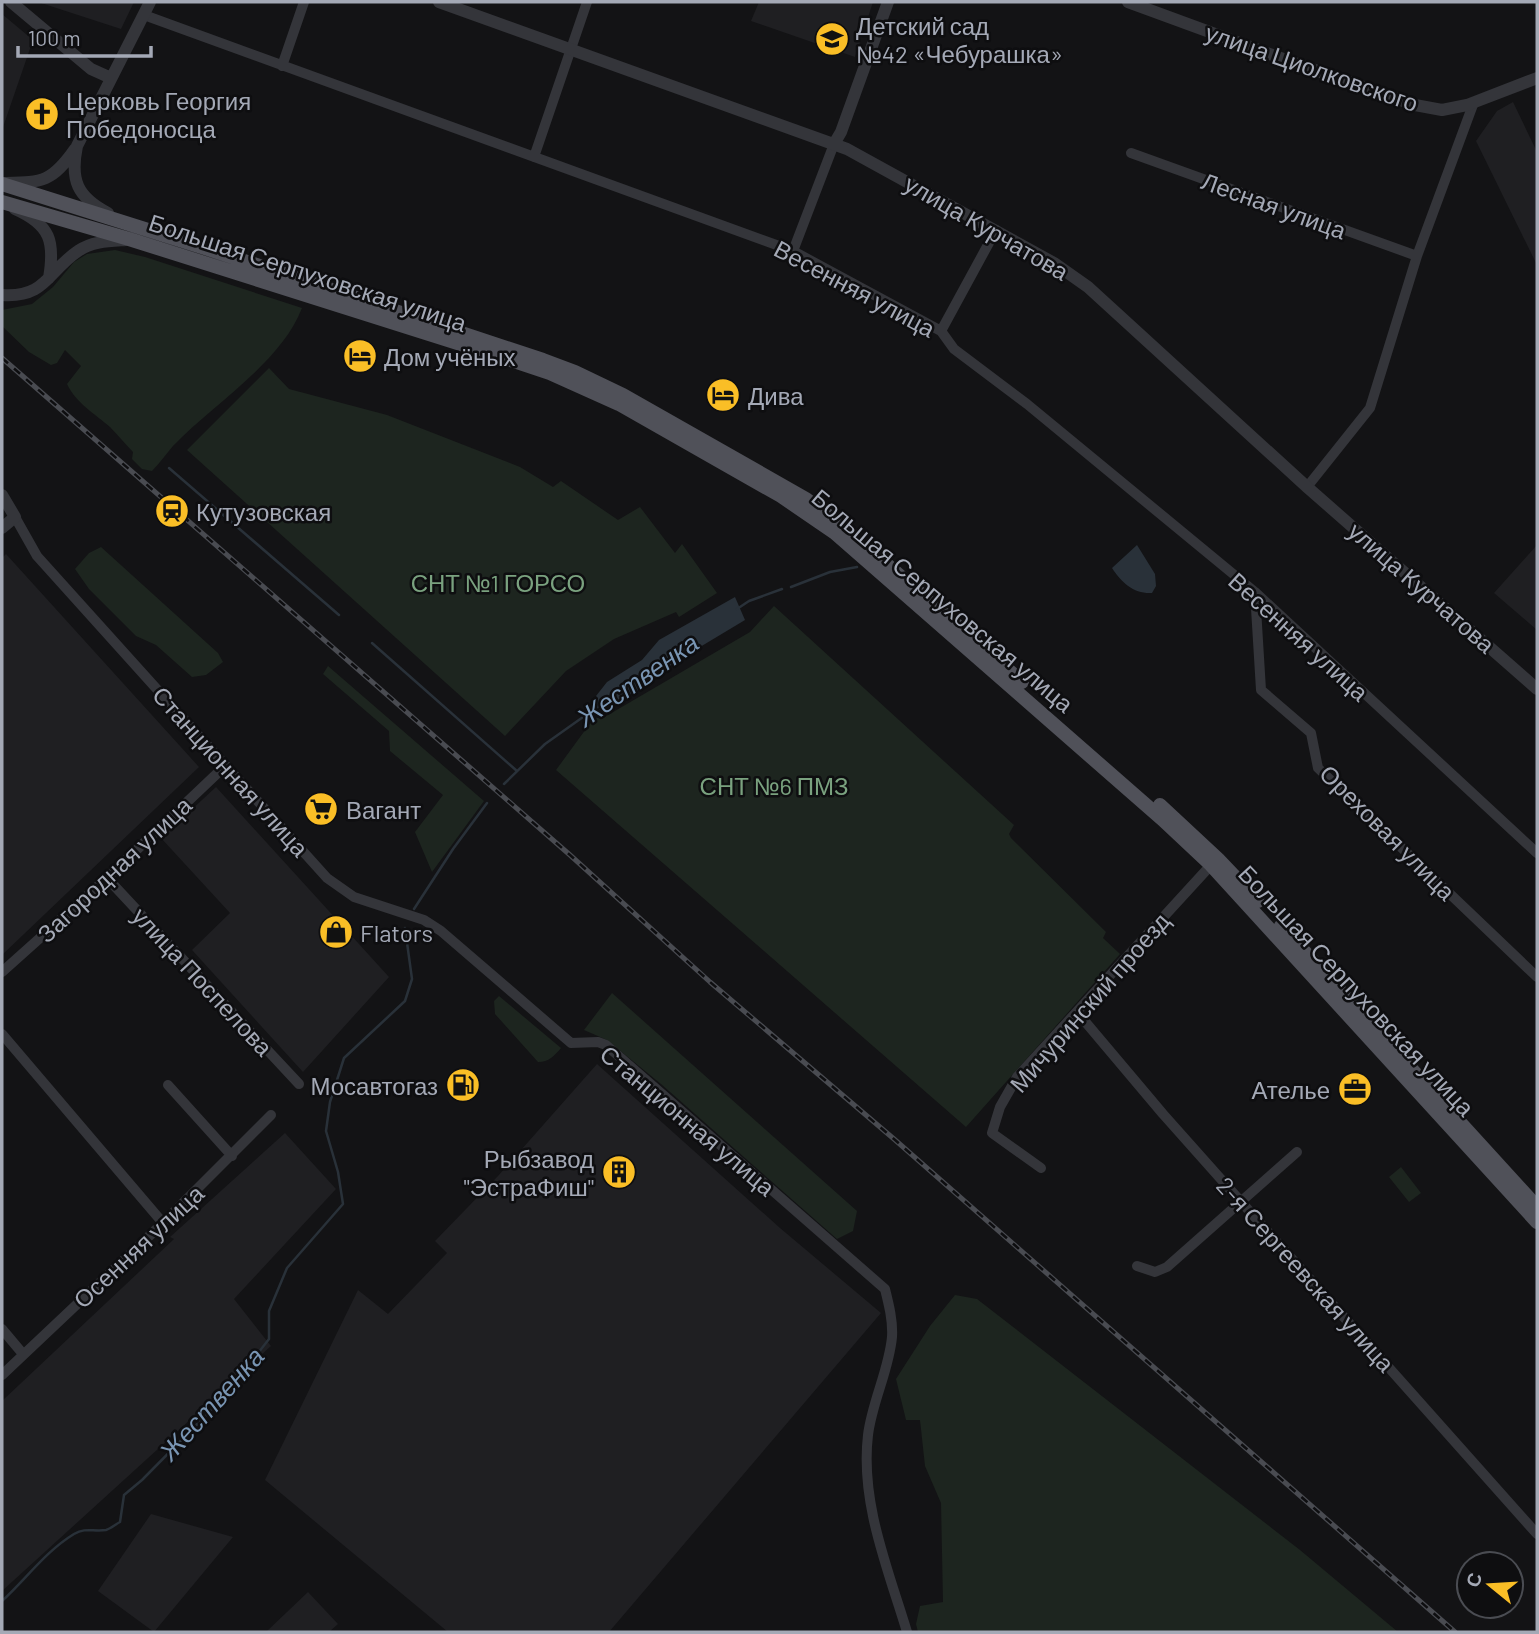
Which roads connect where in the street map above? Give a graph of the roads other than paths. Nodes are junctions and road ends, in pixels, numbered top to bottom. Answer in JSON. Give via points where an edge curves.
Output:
{"nodes":[{"id":1,"x":11,"y":2,"type":"edge"},
{"id":2,"x":150,"y":2,"type":"edge"},
{"id":3,"x":304,"y":2,"type":"edge"},
{"id":4,"x":439,"y":2,"type":"edge"},
{"id":5,"x":587,"y":2,"type":"edge"},
{"id":6,"x":888,"y":2,"type":"edge"},
{"id":7,"x":1128,"y":2,"type":"edge"},
{"id":8,"x":1149,"y":5,"type":"edge"},
{"id":9,"x":144,"y":15,"type":"junction"},
{"id":10,"x":569,"y":50,"type":"junction"},
{"id":11,"x":282,"y":65,"type":"junction"},
{"id":12,"x":111,"y":78,"type":"junction"},
{"id":13,"x":1537,"y":78,"type":"edge"},
{"id":14,"x":1474,"y":102,"type":"junction"},
{"id":15,"x":834,"y":144,"type":"junction"},
{"id":16,"x":77,"y":146,"type":"junction"},
{"id":17,"x":1131,"y":153,"type":"dead end"},
{"id":18,"x":534,"y":157,"type":"junction"},
{"id":19,"x":2,"y":183,"type":"edge"},
{"id":20,"x":2,"y":202,"type":"edge"},
{"id":21,"x":996,"y":230,"type":"junction"},
{"id":22,"x":132,"y":232,"type":"junction"},
{"id":23,"x":793,"y":251,"type":"junction"},
{"id":24,"x":1417,"y":256,"type":"junction"},
{"id":25,"x":49,"y":278,"type":"junction"},
{"id":26,"x":2,"y":295,"type":"edge"},
{"id":27,"x":941,"y":331,"type":"junction"},
{"id":28,"x":1307,"y":487,"type":"junction"},
{"id":29,"x":2,"y":495,"type":"edge"},
{"id":30,"x":15,"y":517,"type":"junction"},
{"id":31,"x":2,"y":528,"type":"edge"},
{"id":32,"x":1255,"y":592,"type":"junction"},
{"id":33,"x":1537,"y":689,"type":"edge"},
{"id":34,"x":225,"y":766,"type":"junction"},
{"id":35,"x":1537,"y":853,"type":"edge"},
{"id":36,"x":1211,"y":865,"type":"junction"},
{"id":37,"x":107,"y":878,"type":"junction"},
{"id":38,"x":2,"y":972,"type":"edge"},
{"id":39,"x":1537,"y":977,"type":"edge"},
{"id":40,"x":1077,"y":1013,"type":"junction"},
{"id":41,"x":2,"y":1034,"type":"edge"},
{"id":42,"x":299,"y":1084,"type":"dead end"},
{"id":43,"x":167,"y":1085,"type":"dead end"},
{"id":44,"x":271,"y":1115,"type":"dead end"},
{"id":45,"x":1297,"y":1152,"type":"dead end"},
{"id":46,"x":232,"y":1156,"type":"junction"},
{"id":47,"x":1041,"y":1168,"type":"dead end"},
{"id":48,"x":1242,"y":1201,"type":"junction"},
{"id":49,"x":1537,"y":1207,"type":"edge"},
{"id":50,"x":1537,"y":1222,"type":"edge"},
{"id":51,"x":163,"y":1223,"type":"junction"},
{"id":52,"x":1138,"y":1266,"type":"dead end"},
{"id":53,"x":2,"y":1329,"type":"edge"},
{"id":54,"x":23,"y":1354,"type":"junction"},
{"id":55,"x":2,"y":1375,"type":"edge"},
{"id":56,"x":1537,"y":1534,"type":"edge"},
{"id":57,"x":907,"y":1632,"type":"edge"}],
"edges":[{"from":1,"to":12,"type":"street","via":[[91,69]]},
{"from":2,"to":9,"type":"street"},
{"from":3,"to":11,"type":"street"},
{"from":4,"to":10,"type":"street","name":"улица Курчатова"},
{"from":5,"to":10,"type":"street"},
{"from":6,"to":15,"type":"street"},
{"from":7,"to":8,"type":"street","name":"улица Циолковского"},
{"from":8,"to":14,"type":"street","name":"улица Циолковского","via":[[1415,105],[1442,110]]},
{"from":9,"to":11,"type":"street","name":"Весенняя улица"},
{"from":9,"to":12,"type":"street"},
{"from":10,"to":15,"type":"street","name":"улица Курчатова"},
{"from":10,"to":18,"type":"street"},
{"from":11,"to":18,"type":"street","name":"Весенняя улица"},
{"from":12,"to":16,"type":"street"},
{"from":13,"to":14,"type":"street","name":"улица Циолковского"},
{"from":14,"to":24,"type":"street"},
{"from":15,"to":21,"type":"street","name":"улица Курчатова"},
{"from":15,"to":23,"type":"street"},
{"from":16,"to":19,"type":"street","via":[[47,179]]},
{"from":16,"to":22,"type":"street","via":[[75,172],[84,196]]},
{"from":17,"to":24,"type":"street","name":"Лесная улица"},
{"from":18,"to":23,"type":"street","name":"Весенняя улица"},
{"from":19,"to":22,"type":"main road","name":"Большая Серпуховская улица"},
{"from":20,"to":22,"type":"main road","name":"Большая Серпуховская улица"},
{"from":20,"to":25,"type":"street","via":[[48,236],[53,256]]},
{"from":21,"to":27,"type":"street"},
{"from":21,"to":28,"type":"street","name":"улица Курчатова","via":[[1088,288]]},
{"from":22,"to":25,"type":"street","via":[[80,249]]},
{"from":22,"to":36,"type":"main road","name":"Большая Серпуховская улица","via":[[550,373],[619,404],[720,460],[835,533]]},
{"from":22,"to":49,"type":"main road","name":"Большая Серпуховская улица","via":[[575,372],[687,430],[815,506],[942,611],[1218,859]]},
{"from":23,"to":27,"type":"street","name":"Весенняя улица"},
{"from":24,"to":28,"type":"street","via":[[1370,408]]},
{"from":25,"to":26,"type":"street","via":[[22,296]]},
{"from":27,"to":32,"type":"street","name":"Весенняя улица","via":[[954,349]]},
{"from":28,"to":33,"type":"street","name":"улица Курчатова"},
{"from":29,"to":30,"type":"street","name":"Станционная улица"},
{"from":30,"to":31,"type":"street"},
{"from":30,"to":34,"type":"street","name":"Станционная улица","via":[[37,556]]},
{"from":32,"to":35,"type":"street","name":"Весенняя улица"},
{"from":32,"to":39,"type":"street","name":"Ореховая улица","via":[[1261,690],[1311,733],[1318,768]]},
{"from":34,"to":37,"type":"street","name":"Загородная улица"},
{"from":34,"to":57,"type":"street","name":"Станционная улица","via":[[327,877],[354,897],[424,920],[441,931],[571,1043],[606,1045],[885,1289],[892,1336],[868,1434],[868,1479],[875,1526]]},
{"from":36,"to":40,"type":"street","name":"Мичуринский проезд"},
{"from":36,"to":50,"type":"main road","name":"Большая Серпуховская улица"},
{"from":37,"to":38,"type":"street","name":"Загородная улица"},
{"from":37,"to":42,"type":"street","name":"улица Поспелова"},
{"from":40,"to":47,"type":"street","name":"Мичуринский проезд","via":[[1017,1077],[992,1133]]},
{"from":40,"to":48,"type":"street","name":"2-я Сергеевская улица"},
{"from":41,"to":51,"type":"street"},
{"from":43,"to":46,"type":"street"},
{"from":44,"to":46,"type":"street","name":"Осенняя улица"},
{"from":45,"to":48,"type":"street"},
{"from":46,"to":51,"type":"street","name":"Осенняя улица"},
{"from":48,"to":52,"type":"street","via":[[1167,1267],[1155,1272]]},
{"from":48,"to":56,"type":"street","name":"2-я Сергеевская улица"},
{"from":51,"to":54,"type":"street","name":"Осенняя улица"},
{"from":53,"to":54,"type":"street"},
{"from":54,"to":55,"type":"street","name":"Осенняя улица"}]}
